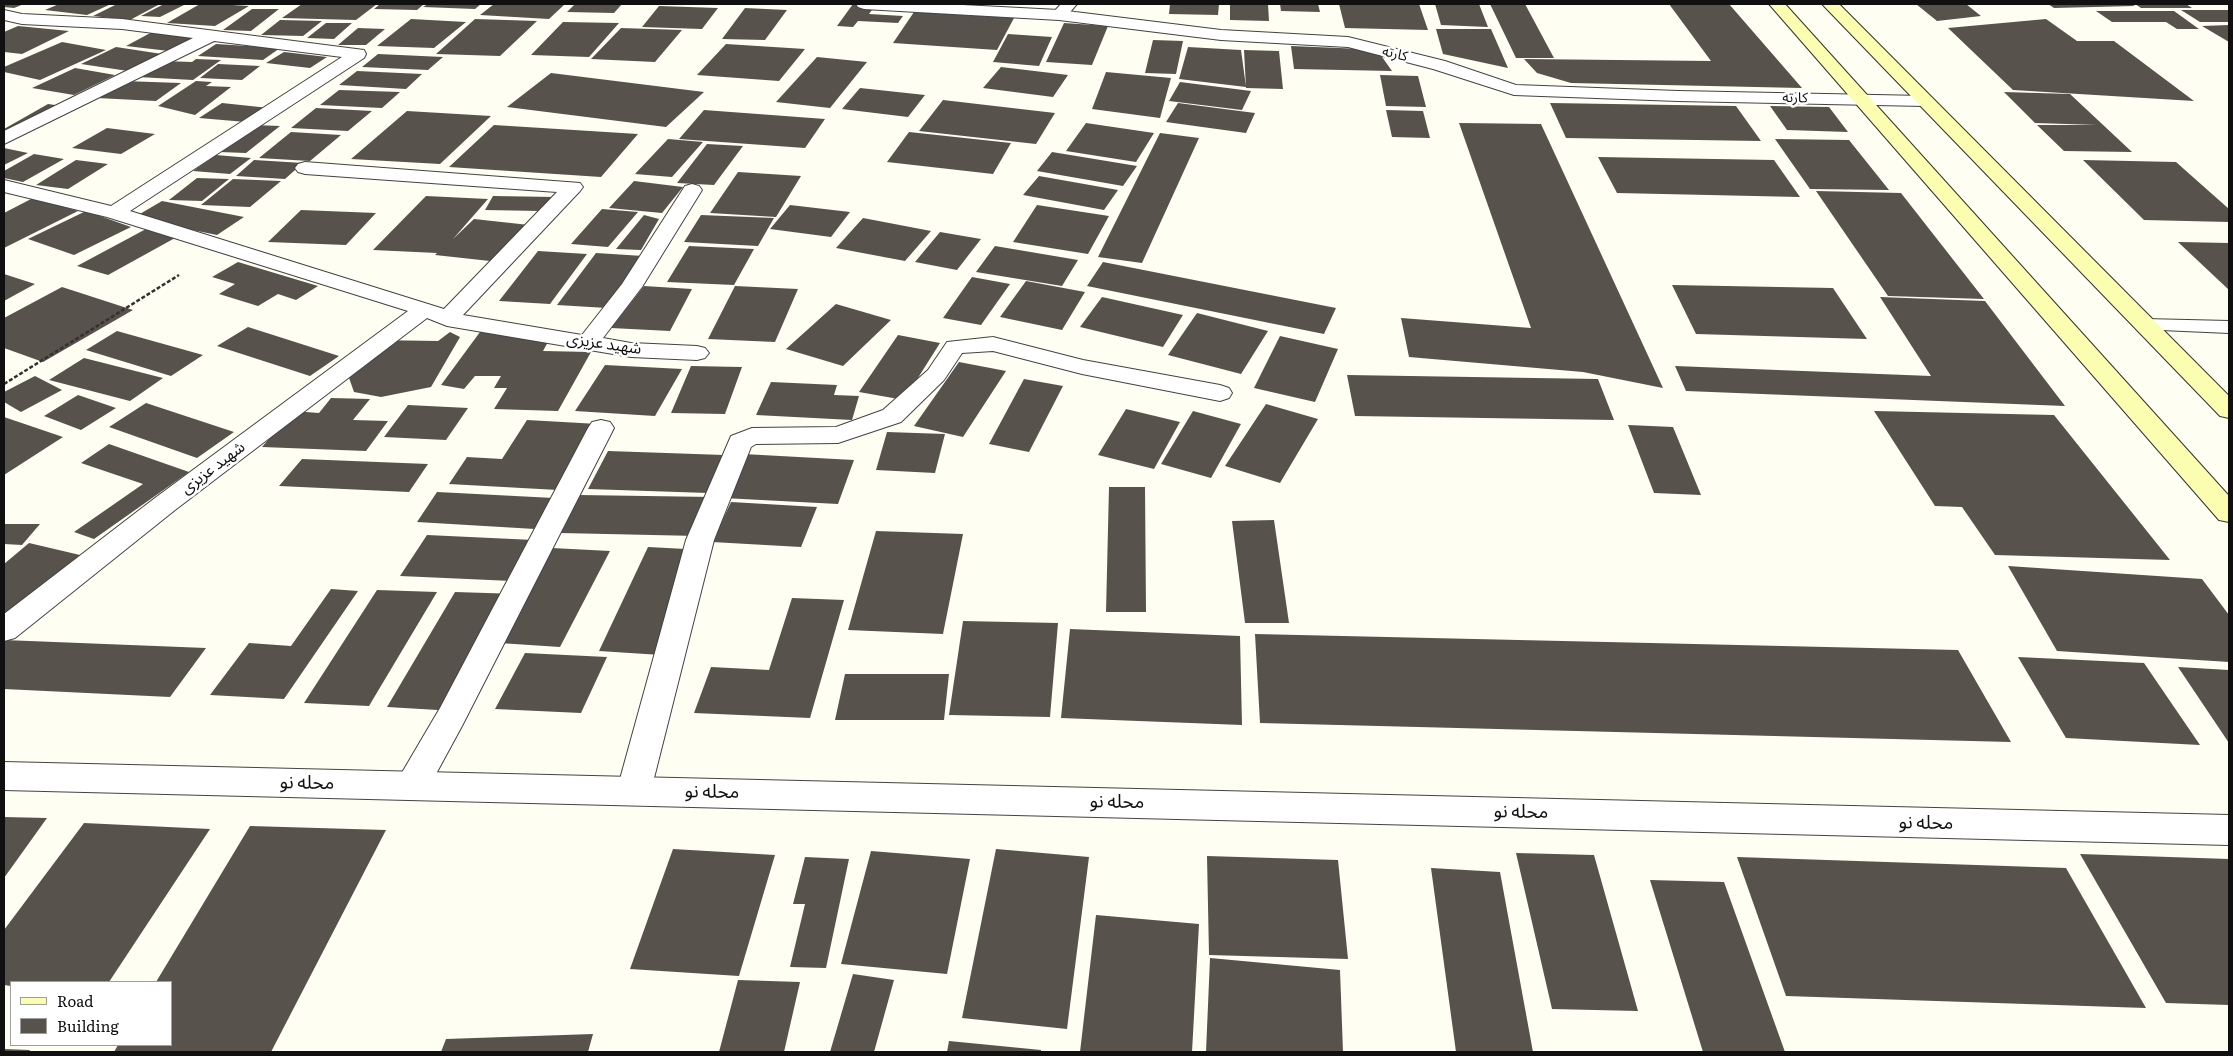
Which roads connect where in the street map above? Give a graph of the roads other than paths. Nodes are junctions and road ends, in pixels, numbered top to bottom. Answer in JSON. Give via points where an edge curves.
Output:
{"nodes":[{"id":1,"x":864,"y":4,"type":"edge"},
{"id":2,"x":1777,"y":4,"type":"edge"},
{"id":3,"x":1830,"y":4,"type":"edge"},
{"id":4,"x":1064,"y":9,"type":"edge"},
{"id":5,"x":4,"y":15,"type":"edge"},
{"id":6,"x":212,"y":35,"type":"junction"},
{"id":7,"x":1863,"y":99,"type":"junction"},
{"id":8,"x":1924,"y":101,"type":"junction"},
{"id":9,"x":4,"y":138,"type":"edge"},
{"id":10,"x":305,"y":168,"type":"dead end"},
{"id":11,"x":4,"y":186,"type":"edge"},
{"id":12,"x":692,"y":190,"type":"dead end"},
{"id":13,"x":114,"y":213,"type":"junction"},
{"id":14,"x":436,"y":314,"type":"junction"},
{"id":15,"x":2145,"y":325,"type":"junction"},
{"id":16,"x":2229,"y":327,"type":"edge"},
{"id":17,"x":588,"y":342,"type":"junction"},
{"id":18,"x":697,"y":353,"type":"dead end"},
{"id":19,"x":1220,"y":393,"type":"dead end"},
{"id":20,"x":2229,"y":410,"type":"edge"},
{"id":21,"x":602,"y":428,"type":"dead end"},
{"id":22,"x":2229,"y":513,"type":"edge"},
{"id":23,"x":4,"y":630,"type":"edge"},
{"id":24,"x":4,"y":776,"type":"edge"},
{"id":25,"x":412,"y":786,"type":"junction"},
{"id":26,"x":634,"y":790,"type":"junction"},
{"id":27,"x":2229,"y":830,"type":"edge"}],
"edges":[{"from":1,"to":4,"type":"street","name":"کارته"},
{"from":2,"to":7,"type":"main road"},
{"from":3,"to":8,"type":"main road"},
{"from":4,"to":7,"type":"street","name":"کارته","via":[[1221,35],[1348,42],[1439,65],[1514,90]]},
{"from":5,"to":6,"type":"street"},
{"from":6,"to":9,"type":"street"},
{"from":6,"to":13,"type":"street","via":[[358,54]]},
{"from":7,"to":8,"type":"street","name":"کارته"},
{"from":7,"to":22,"type":"main road"},
{"from":8,"to":15,"type":"main road"},
{"from":10,"to":14,"type":"street","via":[[573,186]]},
{"from":11,"to":13,"type":"street","name":"شهید عزیزی"},
{"from":12,"to":17,"type":"street","via":[[630,287]]},
{"from":13,"to":14,"type":"street","name":"شهید عزیزی"},
{"from":14,"to":17,"type":"street","name":"شهید عزیزی"},
{"from":14,"to":23,"type":"street","name":"شهید عزیزی","via":[[158,510]]},
{"from":15,"to":16,"type":"lane"},
{"from":15,"to":20,"type":"main road"},
{"from":17,"to":18,"type":"street","name":"شهید عزیزی","via":[[631,350]]},
{"from":19,"to":26,"type":"street","via":[[1082,367],[993,344],[955,347],[936,374],[892,416],[838,435],[752,436],[740,442],[700,540]]},
{"from":21,"to":25,"type":"street"},
{"from":24,"to":25,"type":"street","name":"محله نو"},
{"from":25,"to":26,"type":"street","name":"محله نو"},
{"from":26,"to":27,"type":"street","name":"محله نو"}]}
